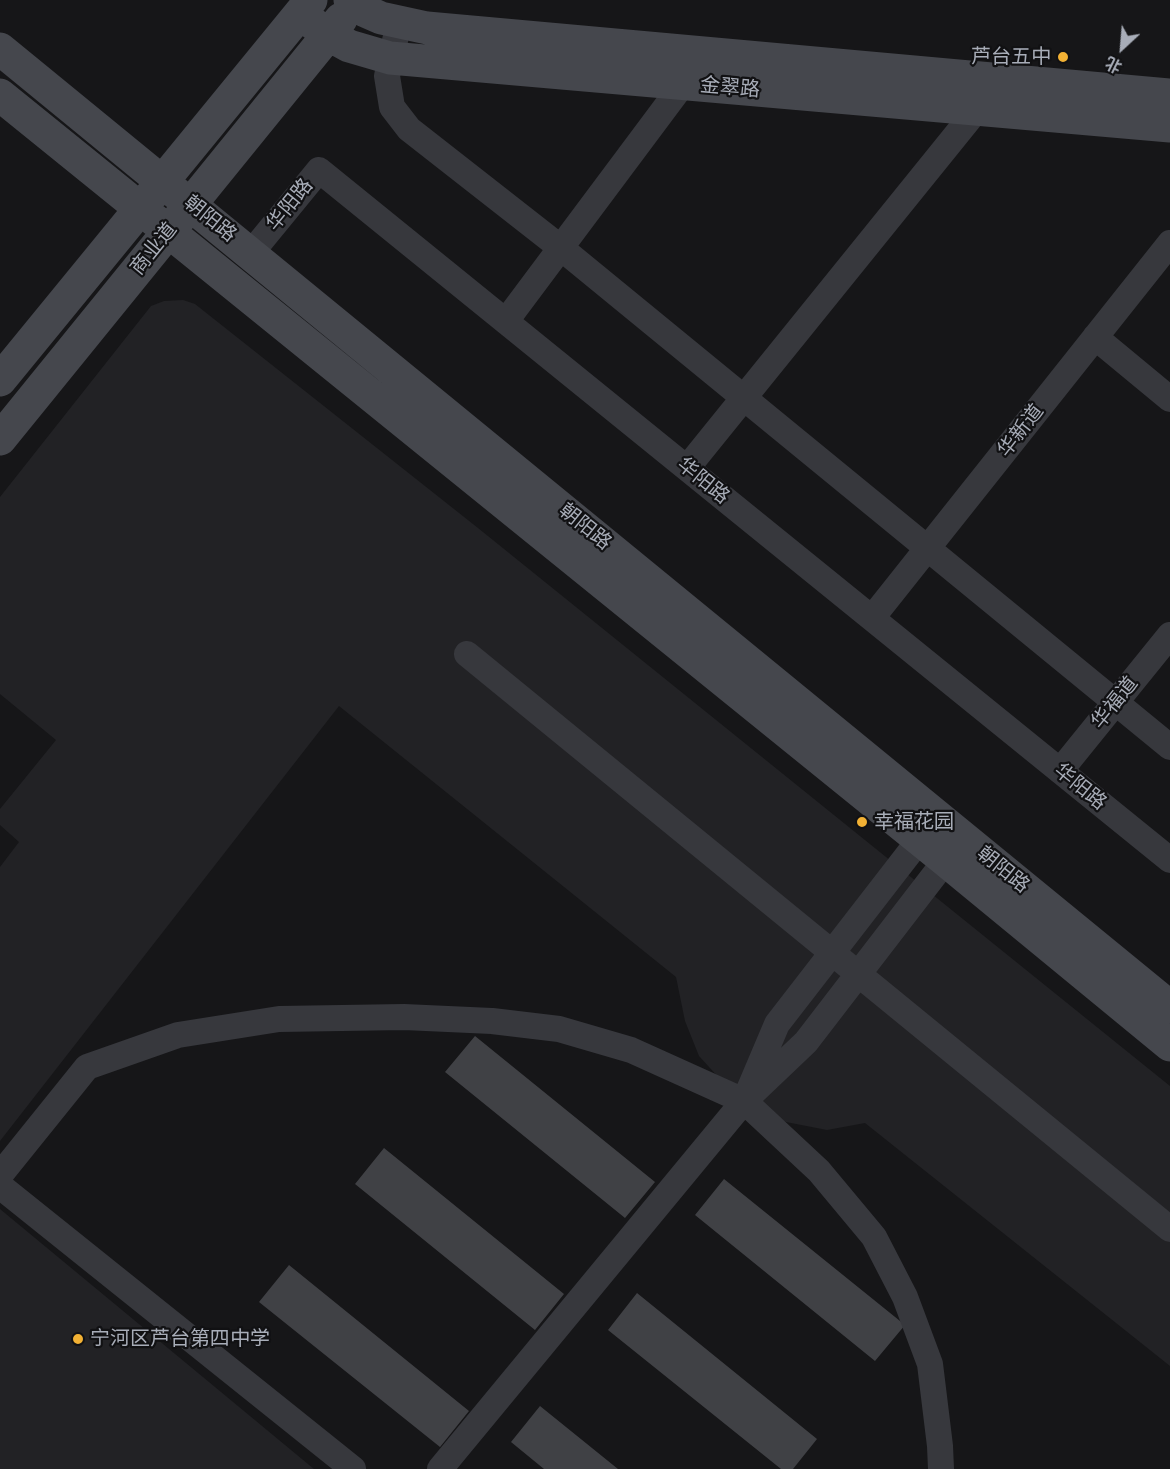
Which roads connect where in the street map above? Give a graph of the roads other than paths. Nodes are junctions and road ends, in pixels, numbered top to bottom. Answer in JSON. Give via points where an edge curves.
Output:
{"nodes":[{"id":1,"x":351,"y":1,"type":"edge"},
{"id":2,"x":306,"y":7,"type":"edge"},
{"id":3,"x":399,"y":23,"type":"junction"},
{"id":4,"x":329,"y":35,"type":"junction"},
{"id":5,"x":0,"y":49,"type":"edge"},
{"id":6,"x":390,"y":58,"type":"junction"},
{"id":7,"x":683,"y":84,"type":"junction"},
{"id":8,"x":0,"y":95,"type":"edge"},
{"id":9,"x":1170,"y":95,"type":"edge"},
{"id":10,"x":978,"y":108,"type":"junction"},
{"id":11,"x":1170,"y":126,"type":"edge"},
{"id":12,"x":162,"y":180,"type":"junction"},
{"id":13,"x":191,"y":203,"type":"junction"},
{"id":14,"x":139,"y":208,"type":"junction"},
{"id":15,"x":168,"y":231,"type":"junction"},
{"id":16,"x":1170,"y":243,"type":"edge"},
{"id":17,"x":561,"y":248,"type":"junction"},
{"id":18,"x":251,"y":253,"type":"junction"},
{"id":19,"x":506,"y":321,"type":"junction"},
{"id":20,"x":1095,"y":338,"type":"junction"},
{"id":21,"x":0,"y":380,"type":"edge"},
{"id":22,"x":742,"y":399,"type":"junction"},
{"id":23,"x":1170,"y":399,"type":"edge"},
{"id":24,"x":0,"y":439,"type":"edge"},
{"id":25,"x":687,"y":468,"type":"junction"},
{"id":26,"x":927,"y":549,"type":"junction"},
{"id":27,"x":872,"y":618,"type":"junction"},
{"id":28,"x":1170,"y":635,"type":"edge"},
{"id":29,"x":467,"y":654,"type":"dead end"},
{"id":30,"x":1115,"y":703,"type":"junction"},
{"id":31,"x":1170,"y":747,"type":"edge"},
{"id":32,"x":1060,"y":771,"type":"junction"},
{"id":33,"x":929,"y":828,"type":"junction"},
{"id":34,"x":954,"y":849,"type":"junction"},
{"id":35,"x":1170,"y":860,"type":"edge"},
{"id":36,"x":832,"y":953,"type":"junction"},
{"id":37,"x":858,"y":974,"type":"junction"},
{"id":38,"x":1170,"y":1007,"type":"edge"},
{"id":39,"x":1170,"y":1045,"type":"edge"},
{"id":40,"x":744,"y":1101,"type":"junction"},
{"id":41,"x":0,"y":1175,"type":"edge"},
{"id":42,"x":0,"y":1185,"type":"edge"},
{"id":43,"x":1170,"y":1229,"type":"edge"},
{"id":44,"x":353,"y":1469,"type":"edge"},
{"id":45,"x":440,"y":1469,"type":"edge"},
{"id":46,"x":941,"y":1469,"type":"edge"}],
"edges":[{"from":1,"to":3,"type":"main road","name":"金翠路"},
{"from":1,"to":4,"type":"main road","name":"商业道"},
{"from":2,"to":4,"type":"main road","name":"金翠路"},
{"from":2,"to":12,"type":"main road","name":"商业道"},
{"from":3,"to":6,"type":"street"},
{"from":3,"to":9,"type":"main road","name":"金翠路"},
{"from":4,"to":6,"type":"main road","name":"金翠路"},
{"from":4,"to":13,"type":"main road","name":"商业道"},
{"from":5,"to":12,"type":"main road","name":"朝阳路"},
{"from":6,"to":7,"type":"main road","name":"金翠路"},
{"from":6,"to":17,"type":"street","via":[[387,76],[392,107],[409,129]]},
{"from":7,"to":10,"type":"main road","name":"金翠路"},
{"from":7,"to":17,"type":"street"},
{"from":8,"to":14,"type":"main road","name":"朝阳路"},
{"from":10,"to":11,"type":"main road","name":"金翠路"},
{"from":10,"to":22,"type":"street"},
{"from":12,"to":13,"type":"main road","name":"朝阳路"},
{"from":12,"to":14,"type":"main road","name":"商业道"},
{"from":13,"to":15,"type":"main road","name":"商业道"},
{"from":13,"to":18,"type":"main road","name":"朝阳路"},
{"from":14,"to":15,"type":"main road","name":"朝阳路"},
{"from":14,"to":21,"type":"main road","name":"商业道"},
{"from":15,"to":24,"type":"main road","name":"商业道"},
{"from":15,"to":33,"type":"main road","name":"朝阳路"},
{"from":16,"to":20,"type":"street","name":"华新道"},
{"from":17,"to":19,"type":"street"},
{"from":17,"to":22,"type":"street"},
{"from":18,"to":19,"type":"street","name":"华阳路","via":[[319,170]]},
{"from":18,"to":33,"type":"main road","name":"朝阳路"},
{"from":19,"to":25,"type":"street","name":"华阳路"},
{"from":20,"to":23,"type":"street"},
{"from":20,"to":26,"type":"street","name":"华新道"},
{"from":22,"to":25,"type":"street"},
{"from":22,"to":26,"type":"street"},
{"from":25,"to":27,"type":"street","name":"华阳路"},
{"from":26,"to":27,"type":"street","name":"华新道"},
{"from":26,"to":30,"type":"street"},
{"from":27,"to":32,"type":"street","name":"华阳路"},
{"from":28,"to":30,"type":"street","name":"华福道"},
{"from":29,"to":36,"type":"street"},
{"from":30,"to":31,"type":"street"},
{"from":30,"to":32,"type":"street","name":"华福道"},
{"from":32,"to":35,"type":"street","name":"华阳路"},
{"from":33,"to":34,"type":"main road","name":"朝阳路"},
{"from":33,"to":36,"type":"street"},
{"from":34,"to":37,"type":"street"},
{"from":34,"to":38,"type":"main road","name":"朝阳路"},
{"from":34,"to":39,"type":"main road","name":"朝阳路"},
{"from":36,"to":37,"type":"street"},
{"from":36,"to":40,"type":"street","via":[[777,1024]]},
{"from":37,"to":40,"type":"street","via":[[806,1042]]},
{"from":37,"to":43,"type":"street"},
{"from":40,"to":41,"type":"street","via":[[631,1050],[560,1029],[404,1017],[279,1019],[178,1035],[87,1067]]},
{"from":40,"to":45,"type":"street"},
{"from":40,"to":46,"type":"street","via":[[819,1171],[879,1247],[905,1297],[930,1364]]},
{"from":42,"to":44,"type":"street"}]}
